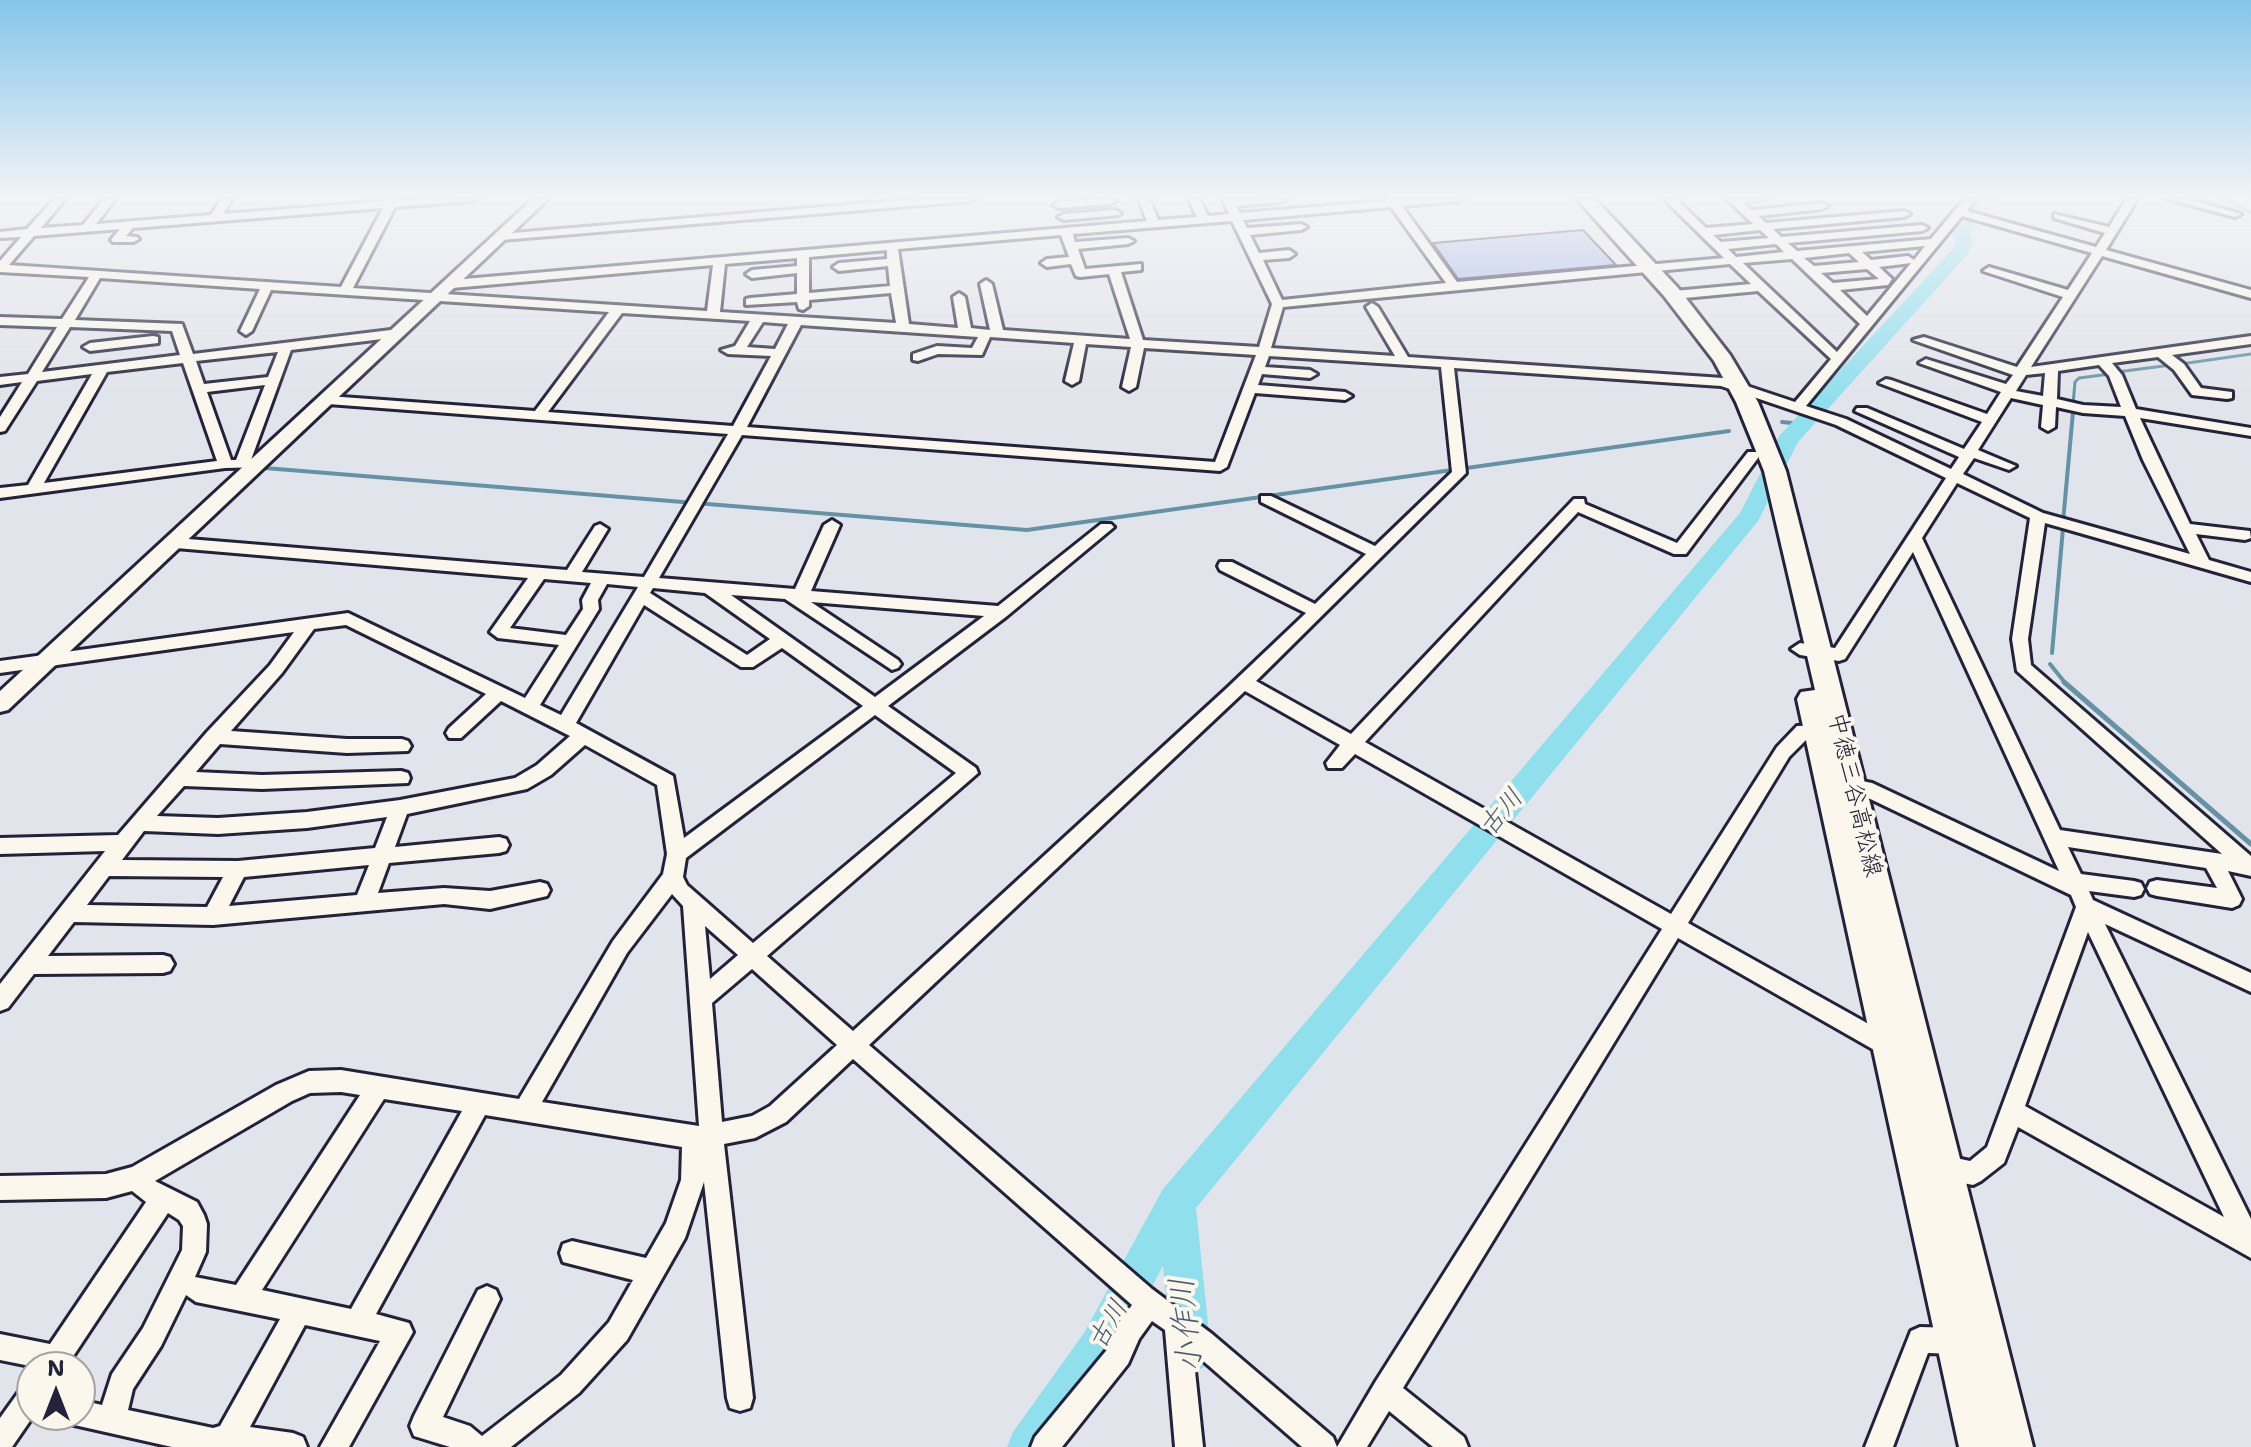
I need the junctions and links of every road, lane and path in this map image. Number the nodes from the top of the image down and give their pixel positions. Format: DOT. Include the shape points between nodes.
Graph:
graph roads {
  1 [pos="359,266"];
  2 [pos="471,266"];
  3 [pos="676,266"];
  4 [pos="718,266"];
  5 [pos="803,266"];
  6 [pos="855,266"];
  7 [pos="894,266"];
  8 [pos="1078,266"];
  9 [pos="1260,266"];
  10 [pos="1439,266"];
  11 [pos="1639,266"];
  12 [pos="1639,266"];
  13 [pos="1682,266"];
  14 [pos="1739,266"];
  15 [pos="1806,266"];
  16 [pos="1854,266"];
  17 [pos="1871,266"];
  18 [pos="1916,266"];
  19 [pos="2090,266"];
  20 [pos="2150,266"];
  21 [pos="839,267"];
  22 [pos="1137,267"];
  23 [pos="0,268"];
  24 [pos="803,269"];
  25 [pos="1114,269"];
  26 [pos="1642,269"];
  27 [pos="1811,270"];
  28 [pos="1989,271"];
  29 [pos="97,274"];
  30 [pos="752,274"];
  31 [pos="986,284"];
  32 [pos="267,286"];
  33 [pos="1454,286"];
  34 [pos="1761,287"];
  35 [pos="1830,287"];
  36 [pos="896,289"];
  37 [pos="346,290"];
  38 [pos="445,290"];
  39 [pos="2251,294"];
  40 [pos="1674,295"];
  41 [pos="2071,295"];
  42 [pos="803,297"];
  43 [pos="959,297"];
  44 [pos="750,302"];
  45 [pos="1278,304"];
  46 [pos="1372,307"];
  47 [pos="619,308"];
  48 [pos="713,315"];
  49 [pos="759,318"];
  50 [pos="800,320"];
  51 [pos="0,321"];
  52 [pos="67,323"];
  53 [pos="1867,323"];
  54 [pos="903,327"];
  55 [pos="246,331"];
  56 [pos="965,331"];
  57 [pos="399,333"];
  58 [pos="992,333"];
  59 [pos="1081,339"];
  60 [pos="153,340"];
  61 [pos="1919,340"];
  62 [pos="2251,340"];
  63 [pos="121,343"];
  64 [pos="1138,343"];
  65 [pos="90,347"];
  66 [pos="286,347"];
  67 [pos="1264,351"];
  68 [pos="779,353"];
  69 [pos="2161,353"];
  70 [pos="1310,354"];
  71 [pos="1832,355"];
  72 [pos="918,357"];
  73 [pos="187,359"];
  74 [pos="1404,361"];
  75 [pos="2103,361"];
  76 [pos="1926,363"];
  77 [pos="1447,364"];
  78 [pos="2052,367"];
  79 [pos="104,369"];
  80 [pos="1257,370"];
  81 [pos="2021,372"];
  82 [pos="1077,374"];
  83 [pos="1310,374"];
  84 [pos="32,378"];
  85 [pos="274,380"];
  86 [pos="0,381"];
  87 [pos="1886,383"];
  88 [pos="1730,384"];
  89 [pos="1129,387"];
  90 [pos="206,388"];
  91 [pos="1250,389"];
  92 [pos="2009,392"];
  93 [pos="1310,394"];
  94 [pos="2227,395"];
  95 [pos="1345,396"];
  96 [pos="328,400"];
  97 [pos="2049,402"];
  98 [pos="1801,408"];
  99 [pos="1862,411"];
  100 [pos="2130,412"];
  101 [pos="539,415"];
  102 [pos="1991,420"];
  103 [pos="2048,427"];
  104 [pos="0,428"];
  105 [pos="738,430"];
  106 [pos="2251,432"];
  107 [pos="1758,453"];
  108 [pos="1969,454"];
  109 [pos="225,464"];
  110 [pos="251,464"];
  111 [pos="2009,467"];
  112 [pos="1955,475"];
  113 [pos="33,489"];
  114 [pos="0,493"];
  115 [pos="1266,499"];
  116 [pos="2038,516"];
  117 [pos="832,525"];
  118 [pos="1106,527"];
  119 [pos="2185,528"];
  120 [pos="600,529"];
  121 [pos="2245,535"];
  122 [pos="1915,539"];
  123 [pos="176,543"];
  124 [pos="1377,553"];
  125 [pos="2203,564"];
  126 [pos="1226,566"];
  127 [pos="541,572"];
  128 [pos="572,575"];
  129 [pos="2251,577"];
  130 [pos="602,578"];
  131 [pos="710,588"];
  132 [pos="644,589"];
  133 [pos="795,595"];
  134 [pos="1316,611"];
  135 [pos="1001,612"];
  136 [pos="301,627"];
  137 [pos="783,639"];
  138 [pos="571,641"];
  139 [pos="1810,650"];
  140 [pos="48,660"];
  141 [pos="892,664"];
  142 [pos="0,667"];
  143 [pos="1238,687"];
  144 [pos="499,693"];
  145 [pos="0,704"];
  146 [pos="875,704"];
  147 [pos="529,707"];
  148 [pos="565,725"];
  149 [pos="1828,730"];
  150 [pos="455,733"];
  151 [pos="584,735"];
  152 [pos="213,737"];
  153 [pos="1352,745"];
  154 [pos="347,746"];
  155 [pos="402,746"];
  156 [pos="1335,763"];
  157 [pos="177,778"];
  158 [pos="401,778"];
  159 [pos="330,779"];
  160 [pos="1851,786"];
  161 [pos="400,808"];
  162 [pos="139,823"];
  163 [pos="2054,837"];
  164 [pos="124,843"];
  165 [pos="499,845"];
  166 [pos="0,846"];
  167 [pos="382,854"];
  168 [pos="677,854"];
  169 [pos="2213,861"];
  170 [pos="2250,867"];
  171 [pos="106,868"];
  172 [pos="238,869"];
  173 [pos="673,877"];
  174 [pos="2157,888"];
  175 [pos="2134,889"];
  176 [pos="540,890"];
  177 [pos="2080,892"];
  178 [pos="2241,900"];
  179 [pos="365,901"];
  180 [pos="693,904"];
  181 [pos="70,913"];
  182 [pos="213,916"];
  183 [pos="1675,925"];
  184 [pos="753,957"];
  185 [pos="163,964"];
  186 [pos="29,965"];
  187 [pos="2251,983"];
  188 [pos="701,999"];
  189 [pos="0,1001"];
  190 [pos="853,1045"];
  191 [pos="1889,1047"];
  192 [pos="1918,1064"];
  193 [pos="378,1087"];
  194 [pos="479,1104"];
  195 [pos="524,1111"];
  196 [pos="2012,1111"];
  197 [pos="703,1137"];
  198 [pos="1930,1165"];
  199 [pos="136,1178"];
  200 [pos="0,1188"];
  201 [pos="163,1199"];
  202 [pos="572,1253"];
  203 [pos="653,1272"];
  204 [pos="196,1289"];
  205 [pos="242,1299"];
  206 [pos="487,1299"];
  207 [pos="1147,1301"];
  208 [pos="298,1312"];
  209 [pos="357,1323"];
  210 [pos="1187,1331"];
  211 [pos="1972,1344"];
  212 [pos="61,1351"];
  213 [pos="1385,1390"];
  214 [pos="740,1398"];
  215 [pos="96,1417"];
  216 [pos="16,1420"];
  217 [pos="112,1420"];
  218 [pos="229,1437"];
  219 [pos="0,1441"];
  220 [pos="187,1442"];
  221 [pos="293,1447"];
  222 [pos="334,1447"];
  223 [pos="474,1447"];
  224 [pos="489,1447"];
  225 [pos="1045,1447"];
  226 [pos="1189,1447"];
  227 [pos="1323,1447"];
  228 [pos="1351,1447"];
  229 [pos="1454,1447"];
  230 [pos="1879,1447"];
  231 [pos="1980,1447"];
  232 [pos="2012,1447"];
  1 -- 37 [label="street"];
  2 -- 38 [label="street"];
  3 -- 38 [label="street"];
  4 -- 48 [label="street"];
  5 -- 24 [label="street"];
  6 -- 21 [label="street"];
  7 -- 36 [label="street"];
  8 -- 25 [label="street" via="1080,273"];
  9 -- 45 [label="street"];
  10 -- 33 [label="street"];
  11 -- 26 [label="main road, 中徳三谷高松線"];
  12 -- 26 [label="main road, 中徳三谷高松線"];
  13 -- 26 [label="street"];
  14 -- 34 [label="street"];
  15 -- 27 [label="street"];
  16 -- 27 [label="street"];
  17 -- 35 [label="street" via="1884,282"];
  18 -- 53 [label="street"];
  19 -- 41 [label="street"];
  20 -- 39 [label="street"];
  22 -- 25 [label="street"];
  23 -- 29 [label="street"];
  24 -- 30 [label="street"];
  24 -- 42 [label="street"];
  25 -- 64 [label="street"];
  26 -- 33 [label="street"];
  26 -- 40 [label="main road, 中徳三谷高松線"];
  26 -- 88 [label="main road, 中徳三谷高松線"];
  27 -- 35 [label="street"];
  28 -- 41 [label="street"];
  29 -- 32 [label="street"];
  29 -- 52 [label="street"];
  31 -- 58 [label="street"];
  32 -- 37 [label="street"];
  32 -- 55 [label="street"];
  33 -- 45 [label="street"];
  34 -- 40 [label="street"];
  34 -- 71 [label="street"];
  35 -- 53 [label="street"];
  36 -- 42 [label="street"];
  36 -- 54 [label="street"];
  37 -- 38 [label="street"];
  38 -- 47 [label="street"];
  38 -- 57 [label="street"];
  40 -- 88 [label="main road, 中徳三谷高松線" via="1708,339"];
  41 -- 81 [label="street"];
  42 -- 44 [label="street"];
  42 -- 50 [label="street"];
  43 -- 56 [label="street"];
  45 -- 67 [label="street"];
  46 -- 74 [label="street"];
  47 -- 48 [label="street"];
  47 -- 101 [label="street"];
  48 -- 49 [label="street"];
  49 -- 50 [label="street"];
  49 -- 68 [label="street" via="734,350"];
  50 -- 54 [label="street"];
  50 -- 68 [label="street"];
  51 -- 52 [label="street"];
  52 -- 73 [label="street" via="177,327"];
  52 -- 84 [label="street"];
  53 -- 98 [label="street"];
  54 -- 56 [label="street"];
  56 -- 58 [label="street"];
  57 -- 66 [label="street"];
  57 -- 96 [label="street"];
  58 -- 59 [label="street"];
  58 -- 72 [label="street" via="977,352 937,350"];
  59 -- 64 [label="street"];
  59 -- 82 [label="street"];
  60 -- 63 [label="street"];
  61 -- 81 [label="street"];
  62 -- 69 [label="street"];
  63 -- 65 [label="street"];
  63 -- 79 [label="street"];
  64 -- 67 [label="street"];
  64 -- 89 [label="street"];
  66 -- 73 [label="street"];
  66 -- 85 [label="street"];
  67 -- 70 [label="street"];
  67 -- 80 [label="street"];
  68 -- 105 [label="street"];
  69 -- 75 [label="street"];
  69 -- 94 [label="street" via="2197,392"];
  70 -- 74 [label="street"];
  70 -- 83 [label="street"];
  73 -- 79 [label="street"];
  73 -- 109 [label="street"];
  74 -- 77 [label="street"];
  75 -- 78 [label="street"];
  75 -- 100 [label="street" via="2115,375"];
  76 -- 92 [label="street"];
  77 -- 88 [label="street"];
  77 -- 124 [label="street" via="1459,473"];
  78 -- 81 [label="street"];
  78 -- 97 [label="street"];
  79 -- 84 [label="street"];
  79 -- 113 [label="street"];
  80 -- 83 [label="street"];
  80 -- 91 [label="street"];
  81 -- 92 [label="street"];
  83 -- 93 [label="street"];
  84 -- 86 [label="street"];
  84 -- 104 [label="street"];
  85 -- 90 [label="street"];
  85 -- 110 [label="street"];
  87 -- 102 [label="street"];
  88 -- 98 [label="street"];
  88 -- 107 [label="main road, 中徳三谷高松線"];
  91 -- 93 [label="street"];
  91 -- 105 [label="street" via="1220,467"];
  92 -- 97 [label="street"];
  92 -- 102 [label="street"];
  93 -- 95 [label="street"];
  96 -- 101 [label="street"];
  96 -- 110 [label="street"];
  97 -- 100 [label="street"];
  97 -- 103 [label="street"];
  98 -- 112 [label="street"];
  99 -- 108 [label="street"];
  100 -- 106 [label="street"];
  100 -- 119 [label="street"];
  101 -- 105 [label="street"];
  102 -- 108 [label="street"];
  105 -- 132 [label="street"];
  107 -- 139 [label="main road, 中徳三谷高松線" via="1776,504"];
  107 -- 153 [label="street" via="1680,550 1577,504"];
  108 -- 111 [label="street"];
  108 -- 112 [label="street"];
  109 -- 110 [label="street"];
  109 -- 113 [label="street"];
  110 -- 123 [label="street"];
  112 -- 116 [label="street"];
  112 -- 122 [label="street"];
  113 -- 114 [label="street"];
  115 -- 124 [label="street"];
  116 -- 125 [label="street"];
  116 -- 170 [label="street" via="2020,639 2023,667"];
  117 -- 133 [label="street"];
  118 -- 135 [label="street"];
  119 -- 121 [label="street"];
  119 -- 125 [label="street"];
  120 -- 128 [label="street"];
  122 -- 139 [label="street" via="1839,655"];
  122 -- 163 [label="street"];
  123 -- 127 [label="street"];
  123 -- 140 [label="street"];
  124 -- 134 [label="street"];
  125 -- 129 [label="street"];
  126 -- 134 [label="street"];
  127 -- 128 [label="street"];
  127 -- 138 [label="street" via="498,632"];
  128 -- 130 [label="street"];
  130 -- 132 [label="street"];
  130 -- 138 [label="street"];
  131 -- 132 [label="street"];
  131 -- 133 [label="street"];
  131 -- 137 [label="street"];
  132 -- 137 [label="street" via="747,663"];
  132 -- 148 [label="street"];
  133 -- 135 [label="street"];
  133 -- 141 [label="street"];
  134 -- 143 [label="street"];
  135 -- 146 [label="street"];
  136 -- 140 [label="street"];
  136 -- 144 [label="street" via="348,619"];
  136 -- 152 [label="street" via="276,669"];
  137 -- 146 [label="street"];
  138 -- 147 [label="street"];
  139 -- 149 [label="main road, 中徳三谷高松線"];
  140 -- 142 [label="street"];
  140 -- 145 [label="street"];
  143 -- 153 [label="street"];
  143 -- 190 [label="street"];
  144 -- 147 [label="street"];
  144 -- 150 [label="street"];
  146 -- 168 [label="street"];
  146 -- 184 [label="street" via="969,773"];
  147 -- 148 [label="street"];
  148 -- 151 [label="street"];
  149 -- 160 [label="main road, 中徳三谷高松線"];
  149 -- 183 [label="street" via="1803,731 1783,752"];
  149 -- 191 [label="main road, 中徳三谷高松線"];
  151 -- 161 [label="street" via="520,784"];
  151 -- 168 [label="street" via="666,781"];
  152 -- 154 [label="street"];
  152 -- 157 [label="street"];
  153 -- 156 [label="street"];
  153 -- 183 [label="street"];
  154 -- 155 [label="street"];
  154 -- 159 [label="street"];
  157 -- 159 [label="street"];
  157 -- 162 [label="street"];
  158 -- 159 [label="street"];
  160 -- 177 [label="street" via="1865,788"];
  160 -- 192 [label="main road, 中徳三谷高松線"];
  161 -- 162 [label="street" via="218,826"];
  161 -- 167 [label="street"];
  162 -- 164 [label="street"];
  163 -- 169 [label="street"];
  163 -- 177 [label="street"];
  164 -- 166 [label="street"];
  164 -- 171 [label="street"];
  165 -- 167 [label="street"];
  167 -- 172 [label="street"];
  167 -- 179 [label="street"];
  168 -- 173 [label="street"];
  169 -- 170 [label="street"];
  169 -- 178 [label="street"];
  171 -- 172 [label="street"];
  171 -- 181 [label="street"];
  172 -- 182 [label="street"];
  173 -- 180 [label="street"];
  173 -- 195 [label="street" via="620,947"];
  174 -- 178 [label="street"];
  175 -- 177 [label="street"];
  176 -- 179 [label="street" via="490,900 444,896"];
  177 -- 187 [label="street"];
  177 -- 196 [label="street"];
  177 -- 196 [label="street" via="2251,1246"];
  179 -- 182 [label="street"];
  180 -- 184 [label="street"];
  180 -- 188 [label="street"];
  181 -- 182 [label="street"];
  181 -- 186 [label="street"];
  183 -- 191 [label="street"];
  183 -- 213 [label="street"];
  184 -- 188 [label="street"];
  184 -- 190 [label="street"];
  185 -- 186 [label="street"];
  186 -- 189 [label="street"];
  188 -- 197 [label="street"];
  190 -- 197 [label="street" via="778,1114 755,1127"];
  190 -- 207 [label="street"];
  191 -- 192 [label="street"];
  191 -- 198 [label="main road, 中徳三谷高松線"];
  192 -- 198 [label="main road, 中徳三谷高松線"];
  193 -- 194 [label="street"];
  193 -- 199 [label="street" via="309,1082"];
  193 -- 205 [label="street"];
  194 -- 195 [label="street"];
  194 -- 209 [label="street"];
  195 -- 197 [label="street"];
  196 -- 198 [label="street" via="1996,1155 1973,1173"];
  197 -- 203 [label="street" via="676,1229"];
  197 -- 214 [label="street"];
  198 -- 211 [label="main road, 中徳三谷高松線"];
  199 -- 200 [label="street" via="106,1186"];
  199 -- 201 [label="street"];
  201 -- 212 [label="street"];
  201 -- 217 [label="street" via="188,1211 195,1224 194,1252 152,1337 121,1383"];
  202 -- 203 [label="street"];
  203 -- 224 [label="street" via="618,1331 570,1384"];
  204 -- 205 [label="street"];
  205 -- 208 [label="street"];
  206 -- 223 [label="street" via="424,1426 460,1436"];
  207 -- 210 [label="street"];
  207 -- 225 [label="street" via="1119,1355"];
  208 -- 209 [label="street"];
  208 -- 218 [label="street"];
  209 -- 222 [label="street" via="400,1332"];
  210 -- 226 [label="street"];
  210 -- 227 [label="street"];
  211 -- 230 [label="street" via="1920,1340"];
  211 -- 231 [label="main road, 中徳三谷高松線"];
  211 -- 232 [label="main road, 中徳三谷高松線"];
  213 -- 228 [label="street"];
  213 -- 229 [label="street"];
  215 -- 217 [label="street"];
  216 -- 219 [label="street"];
  217 -- 220 [label="street"];
  218 -- 220 [label="street"];
  218 -- 221 [label="street"];
}
